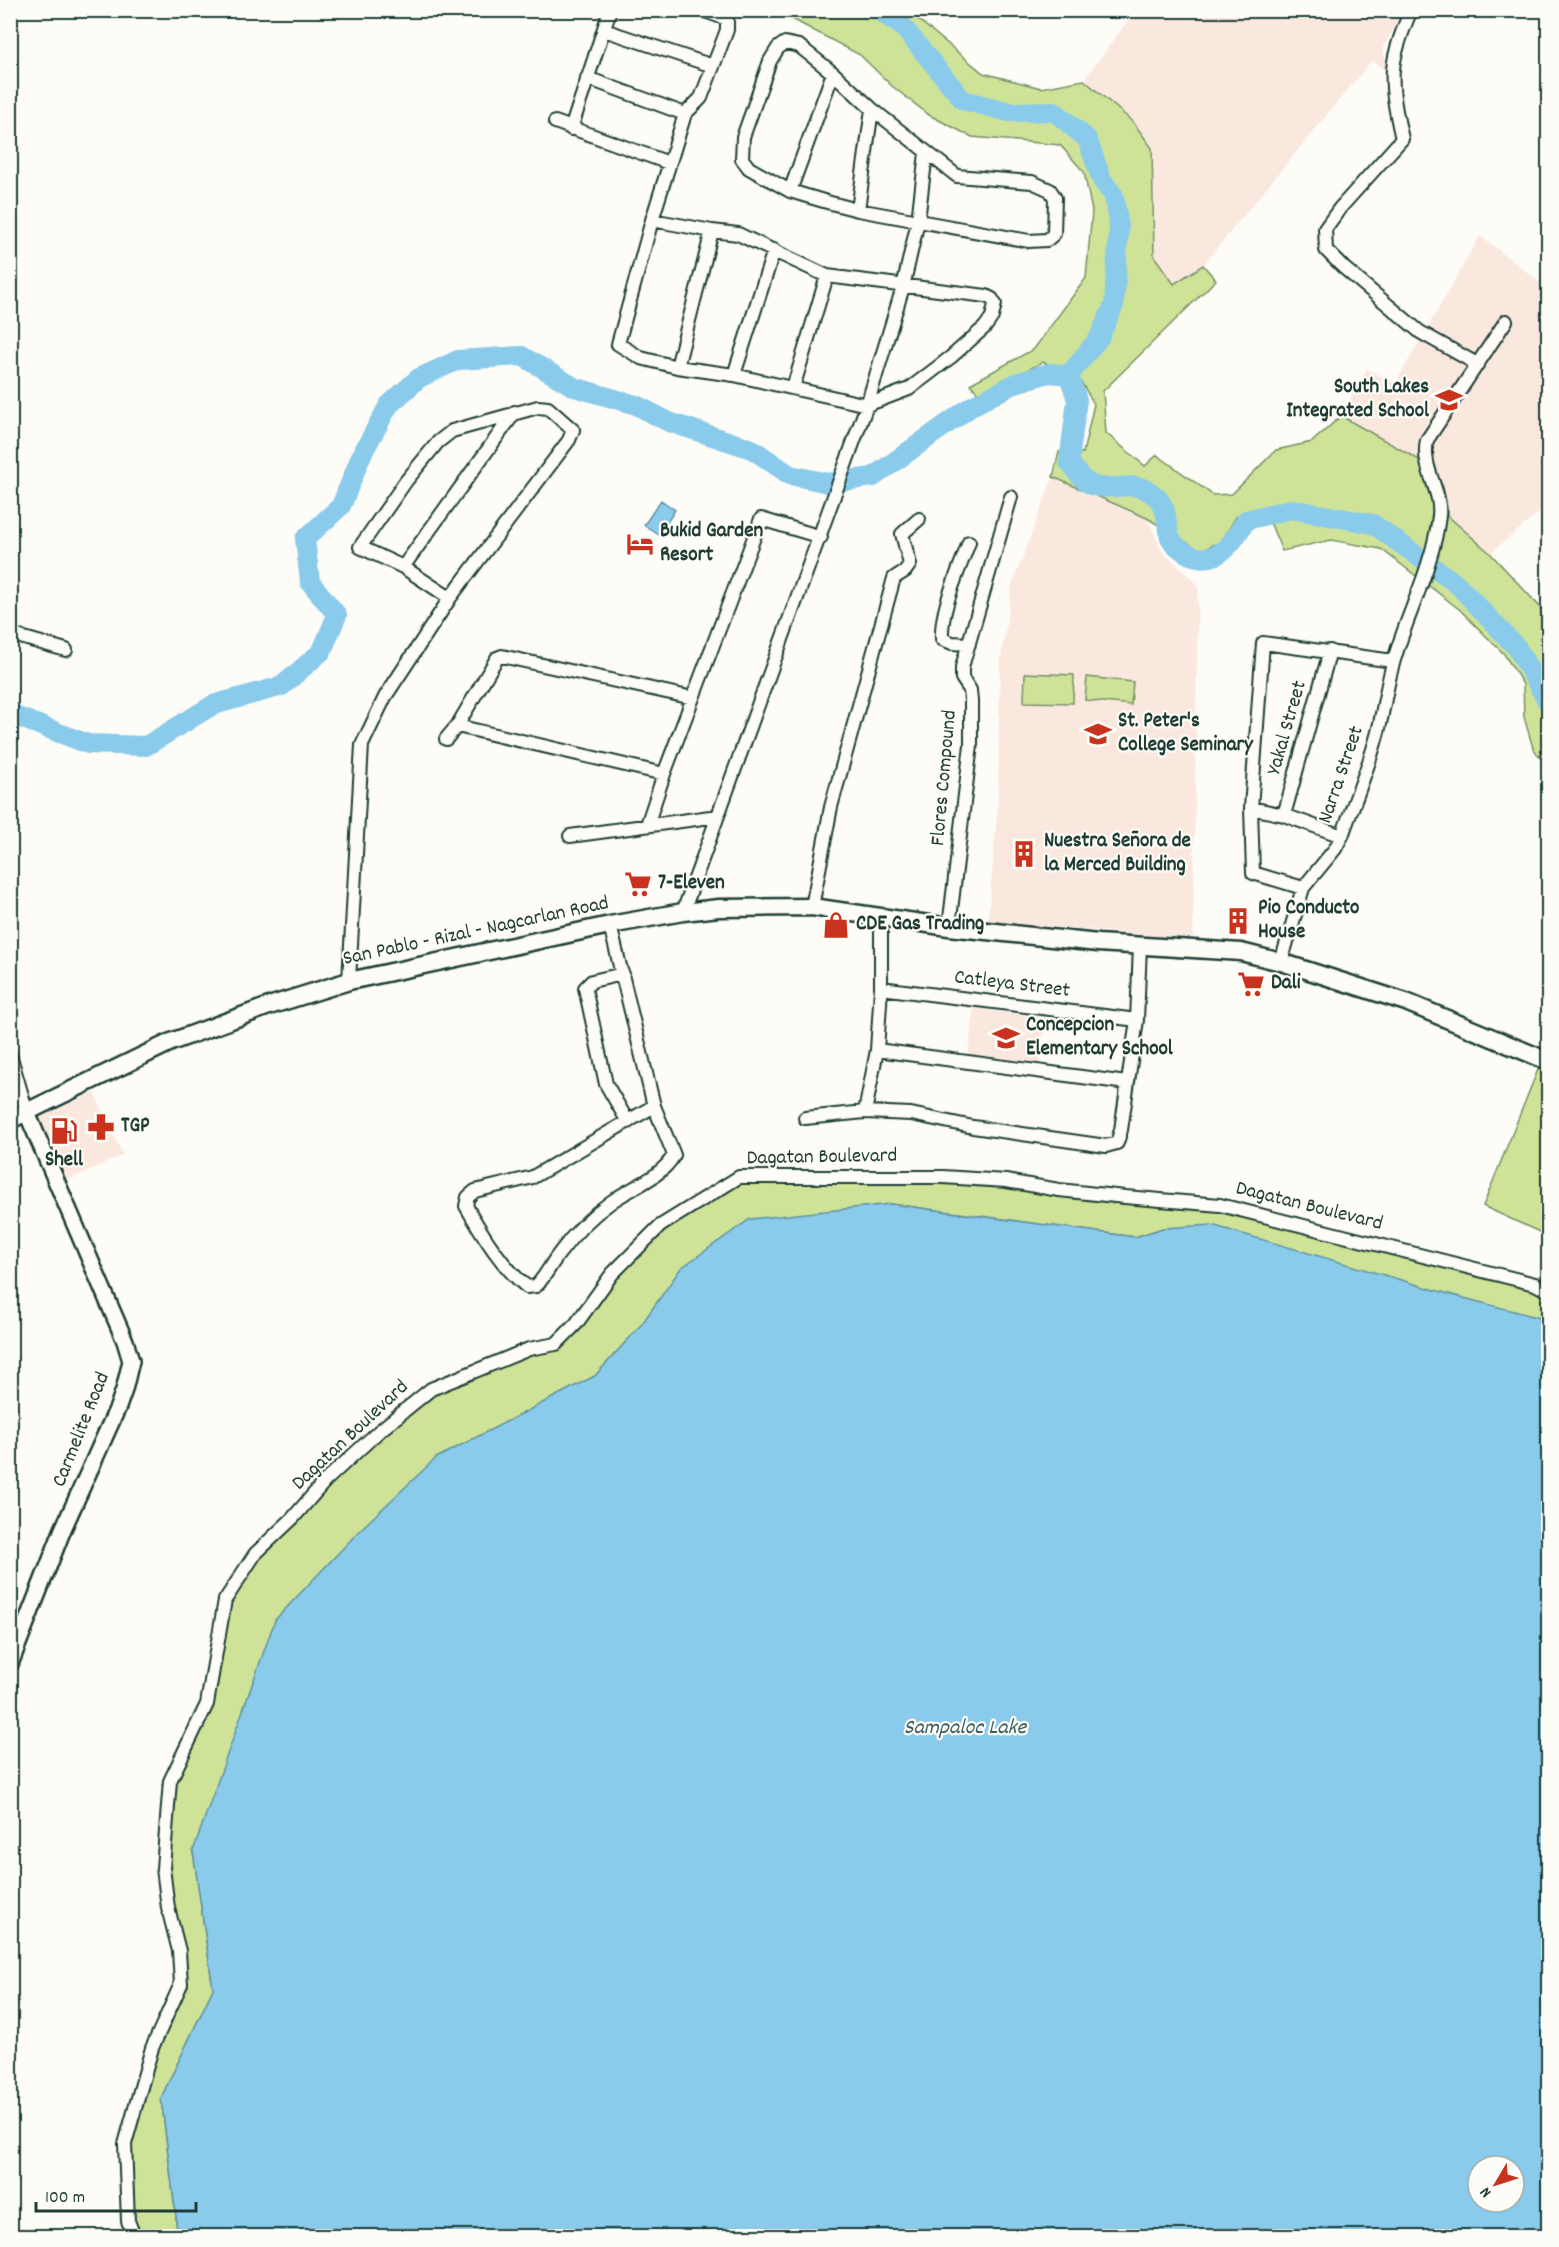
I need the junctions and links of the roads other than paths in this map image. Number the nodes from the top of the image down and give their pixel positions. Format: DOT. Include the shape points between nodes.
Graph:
graph roads {
  1 [pos="610,10"];
  2 [pos="702,10"];
  3 [pos="1411,10"];
  4 [pos="604,30"];
  5 [pos="713,66"];
  6 [pos="833,73"];
  7 [pos="587,78"];
  8 [pos="872,109"];
  9 [pos="685,114"];
  10 [pos="555,122"];
  11 [pos="571,129"];
  12 [pos="926,153"];
  13 [pos="669,163"];
  14 [pos="790,191"];
  15 [pos="858,210"];
  16 [pos="652,220"];
  17 [pos="918,221"];
  18 [pos="712,231"];
  19 [pos="774,250"];
  20 [pos="827,276"];
  21 [pos="903,287"];
  22 [pos="1506,321"];
  23 [pos="1478,364"];
  24 [pos="677,367"];
  25 [pos="734,375"];
  26 [pos="793,388"];
  27 [pos="867,405"];
  28 [pos="515,412"];
  29 [pos="1011,497"];
  30 [pos="919,519"];
  31 [pos="820,537"];
  32 [pos="969,542"];
  33 [pos="403,567"];
  34 [pos="450,598"];
  35 [pos="10,634"];
  36 [pos="969,644"];
  37 [pos="66,650"];
  38 [pos="1330,651"];
  39 [pos="1393,661"];
  40 [pos="693,698"];
  41 [pos="457,726"];
  42 [pos="446,739"];
  43 [pos="664,774"];
  44 [pos="1251,808"];
  45 [pos="1284,815"];
  46 [pos="718,816"];
  47 [pos="647,825"];
  48 [pos="1342,836"];
  49 [pos="570,837"];
  50 [pos="1303,888"];
  51 [pos="812,907"];
  52 [pos="683,912"];
  53 [pos="881,917"];
  54 [pos="610,925"];
  55 [pos="949,927"];
  56 [pos="1140,946"];
  57 [pos="1281,962"];
  58 [pos="623,974"];
  59 [pos="349,981"];
  60 [pos="881,987"];
  61 [pos="1137,1020"];
  62 [pos="877,1050"];
  63 [pos="10,1054"];
  64 [pos="1548,1061"];
  65 [pos="1127,1083"];
  66 [pos="654,1106"];
  67 [pos="865,1112"];
  68 [pos="27,1113"];
  69 [pos="805,1118"];
  70 [pos="10,1120"];
  71 [pos="628,1122"];
  72 [pos="1548,1291"];
  73 [pos="10,1664"];
  74 [pos="134,2236"];
  1 -- 4 [label="street"];
  2 -- 5 [label="street" via="727,19 727,30"];
  3 -- 23 [label="street" via="1393,70 1402,139 1325,229 1326,249 1420,332"];
  4 -- 5 [label="street"];
  4 -- 7 [label="street"];
  5 -- 9 [label="street" via="701,98"];
  6 -- 8 [label="street"];
  6 -- 14 [label="street"];
  6 -- 14 [label="street" via="799,46 785,43 770,61 742,137 742,159 749,168"];
  7 -- 9 [label="street"];
  7 -- 11 [label="street"];
  8 -- 12 [label="street"];
  8 -- 15 [label="street"];
  9 -- 13 [label="street"];
  10 -- 11 [label="street"];
  11 -- 13 [label="street"];
  12 -- 17 [label="street"];
  12 -- 17 [label="street" via="957,176 1032,182 1050,190 1055,198 1054,234 1047,240 1029,241"];
  13 -- 16 [label="street"];
  14 -- 15 [label="street"];
  15 -- 17 [label="street"];
  16 -- 18 [label="street"];
  16 -- 24 [label="street" via="618,344 641,358"];
  17 -- 21 [label="street"];
  18 -- 19 [label="street" via="738,234"];
  18 -- 24 [label="street"];
  19 -- 20 [label="street"];
  19 -- 25 [label="street"];
  20 -- 21 [label="street"];
  20 -- 26 [label="street"];
  21 -- 27 [label="street"];
  21 -- 27 [label="street" via="986,296 995,304 992,317 909,389"];
  22 -- 23 [label="street, Narra Street"];
  23 -- 39 [label="street, Narra Street" via="1427,440 1427,470 1437,495 1439,514 1430,558"];
  24 -- 25 [label="street"];
  25 -- 26 [label="street"];
  26 -- 27 [label="street"];
  27 -- 31 [label="street"];
  28 -- 33 [label="street"];
  28 -- 33 [label="street" via="452,431 438,442 360,547"];
  28 -- 34 [label="street" via="548,408 573,430"];
  29 -- 36 [label="street, Flores Compound"];
  30 -- 51 [label="street" via="902,534 910,564 894,578 831,807"];
  31 -- 40 [label="street" via="761,519"];
  31 -- 46 [label="street"];
  32 -- 36 [label="street" via="941,630 942,639"];
  33 -- 34 [label="street"];
  34 -- 59 [label="street" via="385,697 362,745"];
  35 -- 37 [label="street"];
  36 -- 55 [label="street, Flores Compound" via="962,678 970,690 971,745"];
  38 -- 39 [label="street"];
  38 -- 44 [label="street" via="1263,643"];
  38 -- 45 [label="street, Yakal Street"];
  39 -- 48 [label="street, Narra Street" via="1378,733"];
  40 -- 41 [label="street" via="502,656 497,658"];
  40 -- 43 [label="street"];
  41 -- 42 [label="street"];
  41 -- 43 [label="street"];
  43 -- 47 [label="street"];
  44 -- 45 [label="street"];
  44 -- 50 [label="street" via="1253,873"];
  45 -- 48 [label="street"];
  46 -- 47 [label="street"];
  46 -- 52 [label="street"];
  47 -- 49 [label="street"];
  48 -- 50 [label="street, Narra Street"];
  50 -- 57 [label="street, Narra Street"];
  51 -- 52 [label="main road, San Pablo - Rizal - Nagcarlan Road"];
  51 -- 53 [label="main road, San Pablo - Rizal - Nagcarlan Road"];
  52 -- 54 [label="main road, San Pablo - Rizal - Nagcarlan Road"];
  53 -- 55 [label="main road, San Pablo - Rizal - Nagcarlan Road"];
  53 -- 60 [label="street"];
  54 -- 58 [label="street"];
  54 -- 59 [label="main road, San Pablo - Rizal - Nagcarlan Road"];
  55 -- 56 [label="main road, San Pablo - Rizal - Nagcarlan Road"];
  56 -- 57 [label="main road, San Pablo - Rizal - Nagcarlan Road" via="1241,952"];
  56 -- 61 [label="street"];
  57 -- 64 [label="main road, San Pablo - Rizal - Nagcarlan Road" via="1406,1002"];
  58 -- 66 [label="street"];
  58 -- 71 [label="street" via="592,981 585,988 606,1084"];
  59 -- 68 [label="main road, San Pablo - Rizal - Nagcarlan Road" via="171,1042"];
  60 -- 61 [label="street, Catleya Street"];
  60 -- 62 [label="street"];
  61 -- 65 [label="street"];
  62 -- 65 [label="street"];
  62 -- 67 [label="street"];
  63 -- 68 [label="street"];
  65 -- 67 [label="street" via="1121,1131 1117,1143 1106,1146 911,1114"];
  66 -- 71 [label="street"];
  66 -- 71 [label="street" via="674,1155 668,1165 588,1221 543,1279 528,1287 518,1280 476,1223 466,1206 468,1197 475,1191 533,1177"];
  67 -- 69 [label="street"];
  68 -- 70 [label="main road, San Pablo - Rizal - Nagcarlan Road"];
  68 -- 73 [label="street, Carmelite Road" via="125,1341 130,1362 118,1407 63,1529"];
  72 -- 74 [label="street, Dagatan Boulevard" via="1535,1284 1220,1205 1059,1190 1006,1181 943,1177 739,1177 660,1226 612,1274 576,1324 556,1344 529,1349 431,1389 378,1432 255,1554 225,1600 207,1704 170,1781 163,1868 181,1984 152,2048 125,2144 128,2221"];
}
